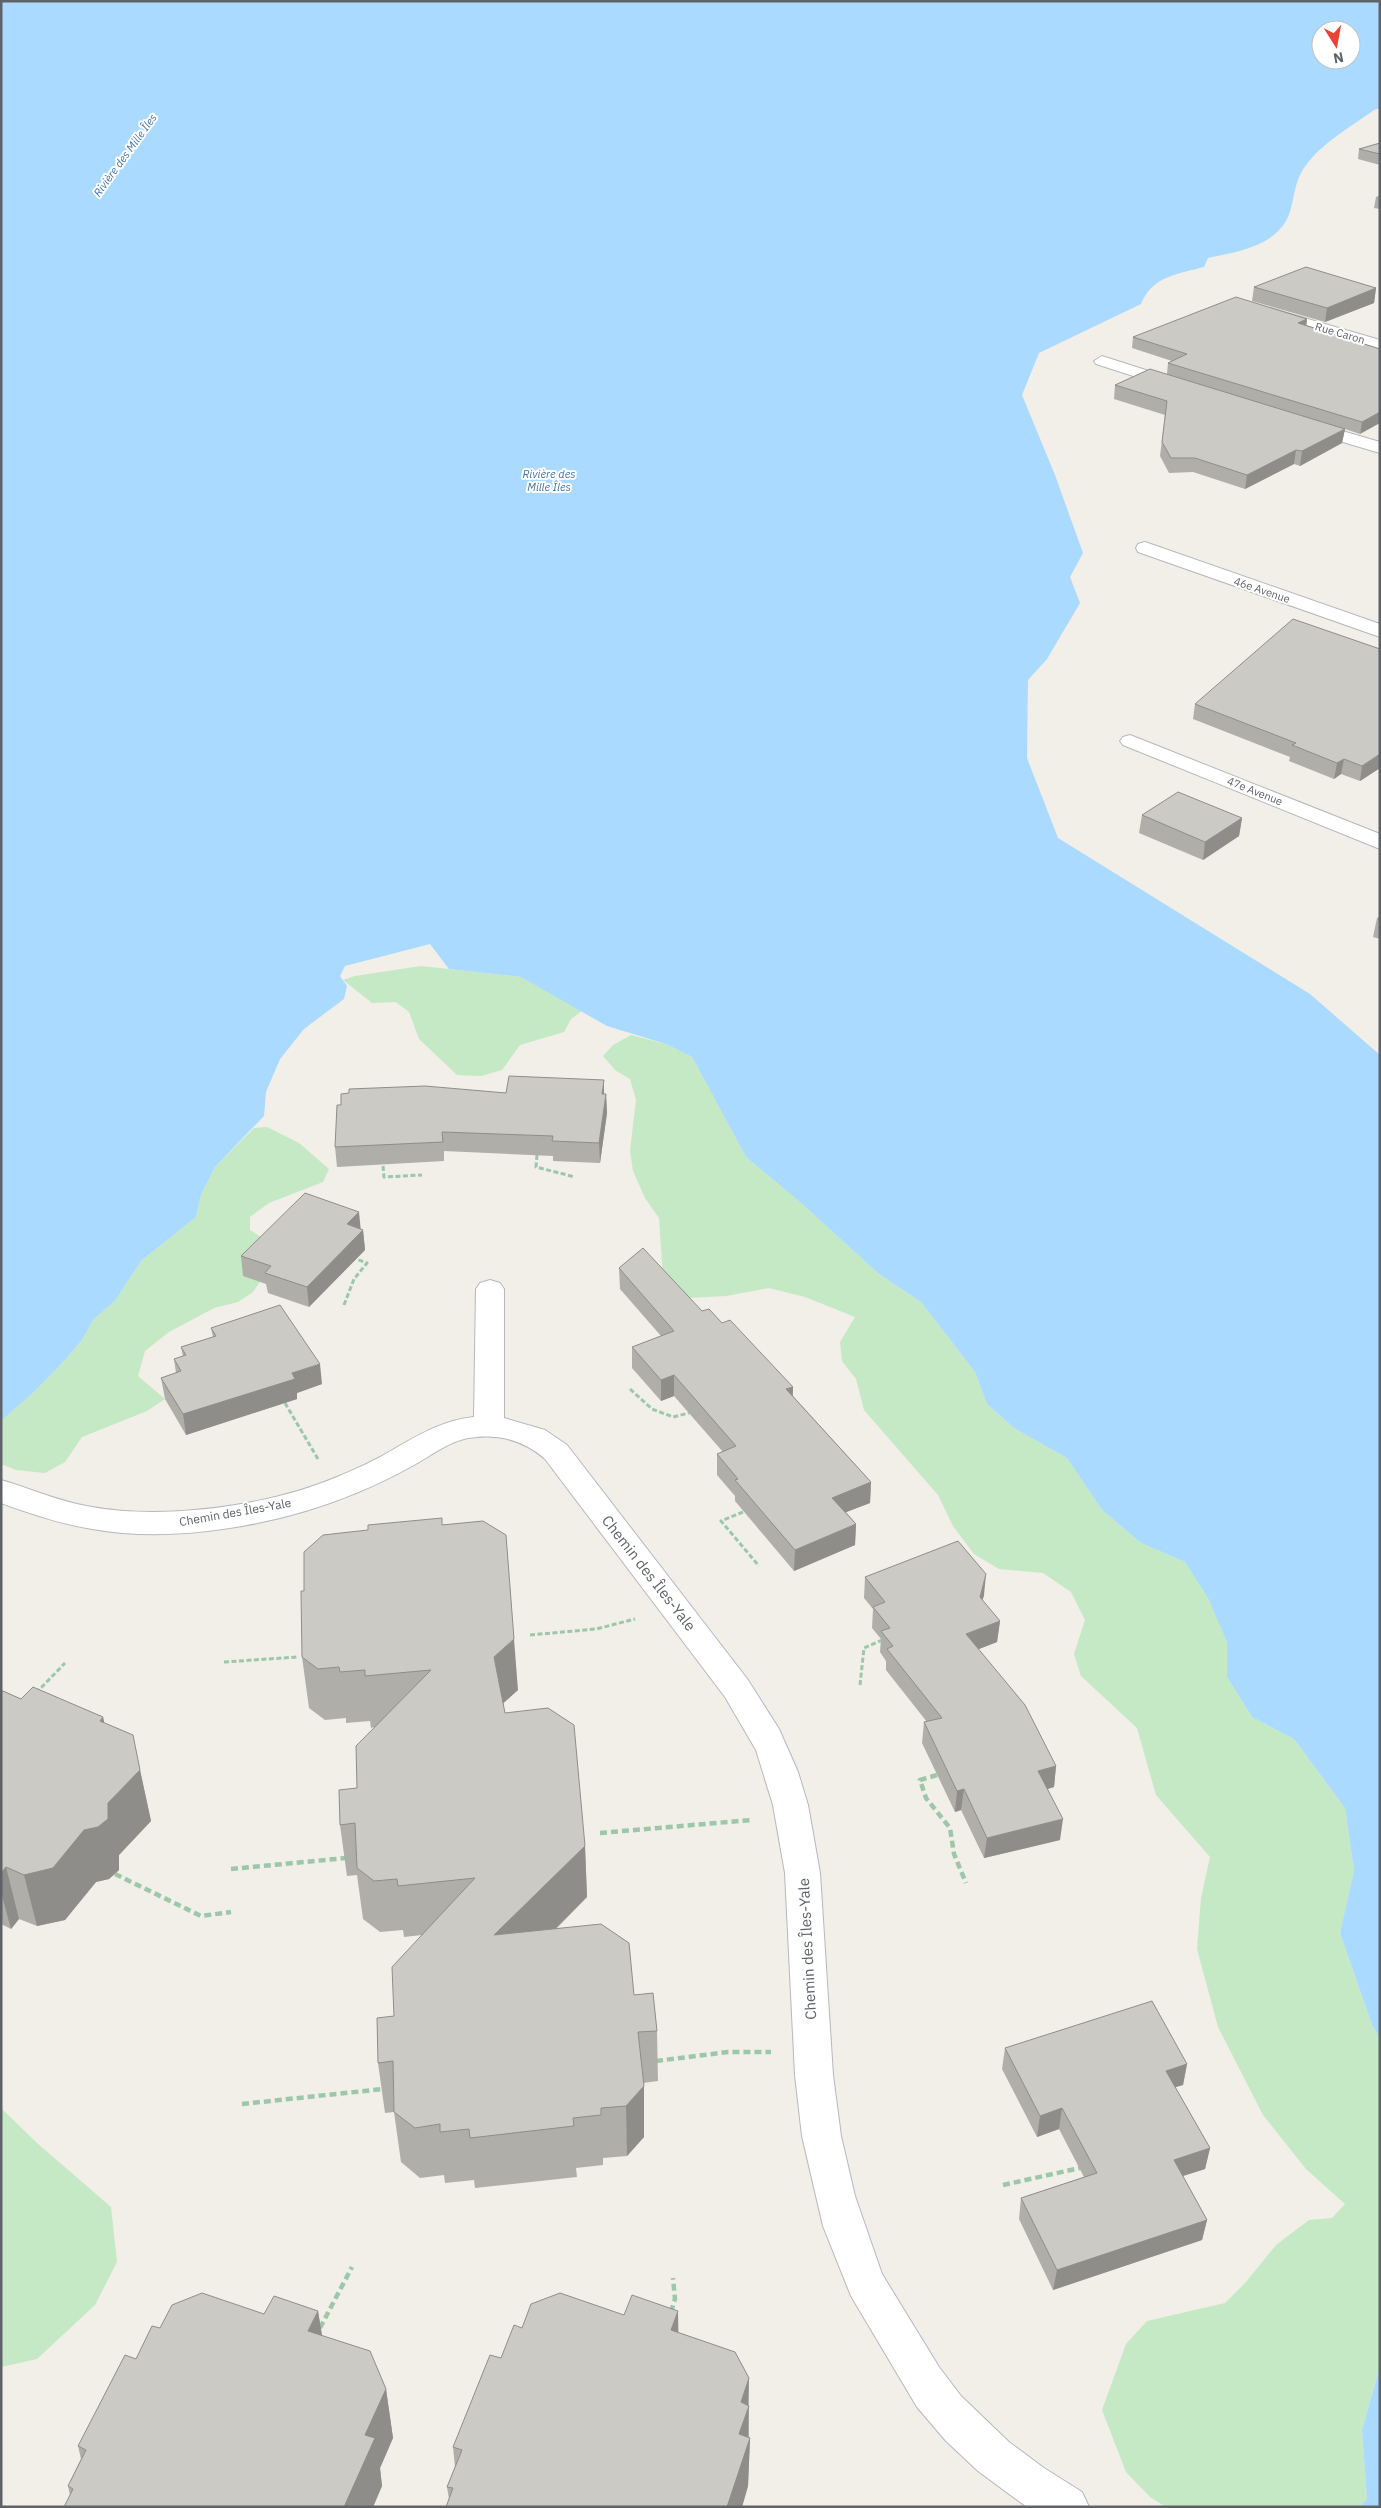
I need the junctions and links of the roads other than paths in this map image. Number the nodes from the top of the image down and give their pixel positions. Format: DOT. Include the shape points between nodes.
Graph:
graph roads {
  1 [pos="1251,307"];
  2 [pos="1380,345"];
  3 [pos="1102,361"];
  4 [pos="1197,391"];
  5 [pos="1292,421"];
  6 [pos="1376,444"];
  7 [pos="1145,548"];
  8 [pos="1380,631"];
  9 [pos="1130,741"];
  10 [pos="1380,842"];
  11 [pos="490,1289"];
  12 [pos="489,1427"];
  13 [pos="1,1491"];
  14 [pos="1067,2507"];
  1 -- 2 [label="street, Rue Caron"];
  3 -- 4 [label="street"];
  5 -- 6 [label="street"];
  7 -- 8 [label="street, 46e Avenue"];
  9 -- 10 [label="street, 47e Avenue"];
  11 -- 12 [label="street"];
  12 -- 13 [label="street, Chemin des Îles-Yale" via="456,1430 370,1474 306,1499 183,1523 90,1520 57,1512"];
  12 -- 14 [label="street, Chemin des Îles-Yale" via="530,1434 544,1440 556,1452 727,1675 770,1744 790,1800 803,1869 818,2114 830,2176 865,2284 931,2391 961,2426 1015,2475"];
}
